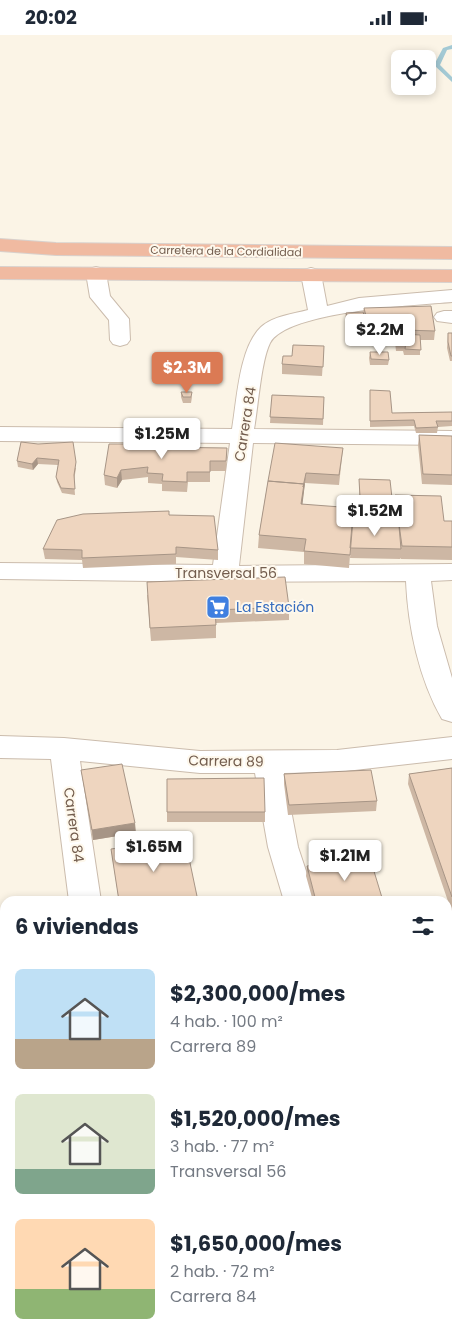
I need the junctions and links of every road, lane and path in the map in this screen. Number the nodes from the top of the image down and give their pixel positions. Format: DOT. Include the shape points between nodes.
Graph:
graph roads {
  1 [pos="0,245"];
  2 [pos="452,253"];
  3 [pos="0,273"];
  4 [pos="96,273"];
  5 [pos="312,274"];
  6 [pos="452,276"];
  7 [pos="452,296"];
  8 [pos="318,312"];
  9 [pos="120,340"];
  10 [pos="0,435"];
  11 [pos="242,436"];
  12 [pos="452,438"];
  13 [pos="0,571"];
  14 [pos="418,572"];
  15 [pos="452,572"];
  16 [pos="225,573"];
  17 [pos="452,712"];
  18 [pos="0,747"];
  19 [pos="64,749"];
  20 [pos="452,749"];
  21 [pos="268,762"];
  22 [pos="84,896"];
  23 [pos="298,896"];
  1 -- 2 [label="highway, Carretera de la Cordialidad" via="56,249"];
  3 -- 4 [label="highway, Carretera de la Cordialidad"];
  4 -- 5 [label="highway, Carretera de la Cordialidad"];
  4 -- 9 [label="street" via="100,297 119,319"];
  5 -- 6 [label="highway, Carretera de la Cordialidad"];
  5 -- 8 [label="street"];
  7 -- 8 [label="street, Carrera 84" via="359,304"];
  8 -- 11 [label="street, Carrera 84" via="269,331 260,343"];
  10 -- 11 [label="street"];
  11 -- 12 [label="street"];
  11 -- 16 [label="street, Carrera 84"];
  13 -- 16 [label="street, Transversal 56"];
  14 -- 15 [label="street, Transversal 56"];
  14 -- 16 [label="street, Transversal 56"];
  14 -- 17 [label="street" via="425,636"];
  18 -- 19 [label="street, Carrera 89"];
  19 -- 21 [label="street, Carrera 89" via="200,761"];
  19 -- 22 [label="street, Carrera 84"];
  20 -- 21 [label="street, Carrera 89" via="337,761"];
  21 -- 23 [label="street" via="283,847"];
}
